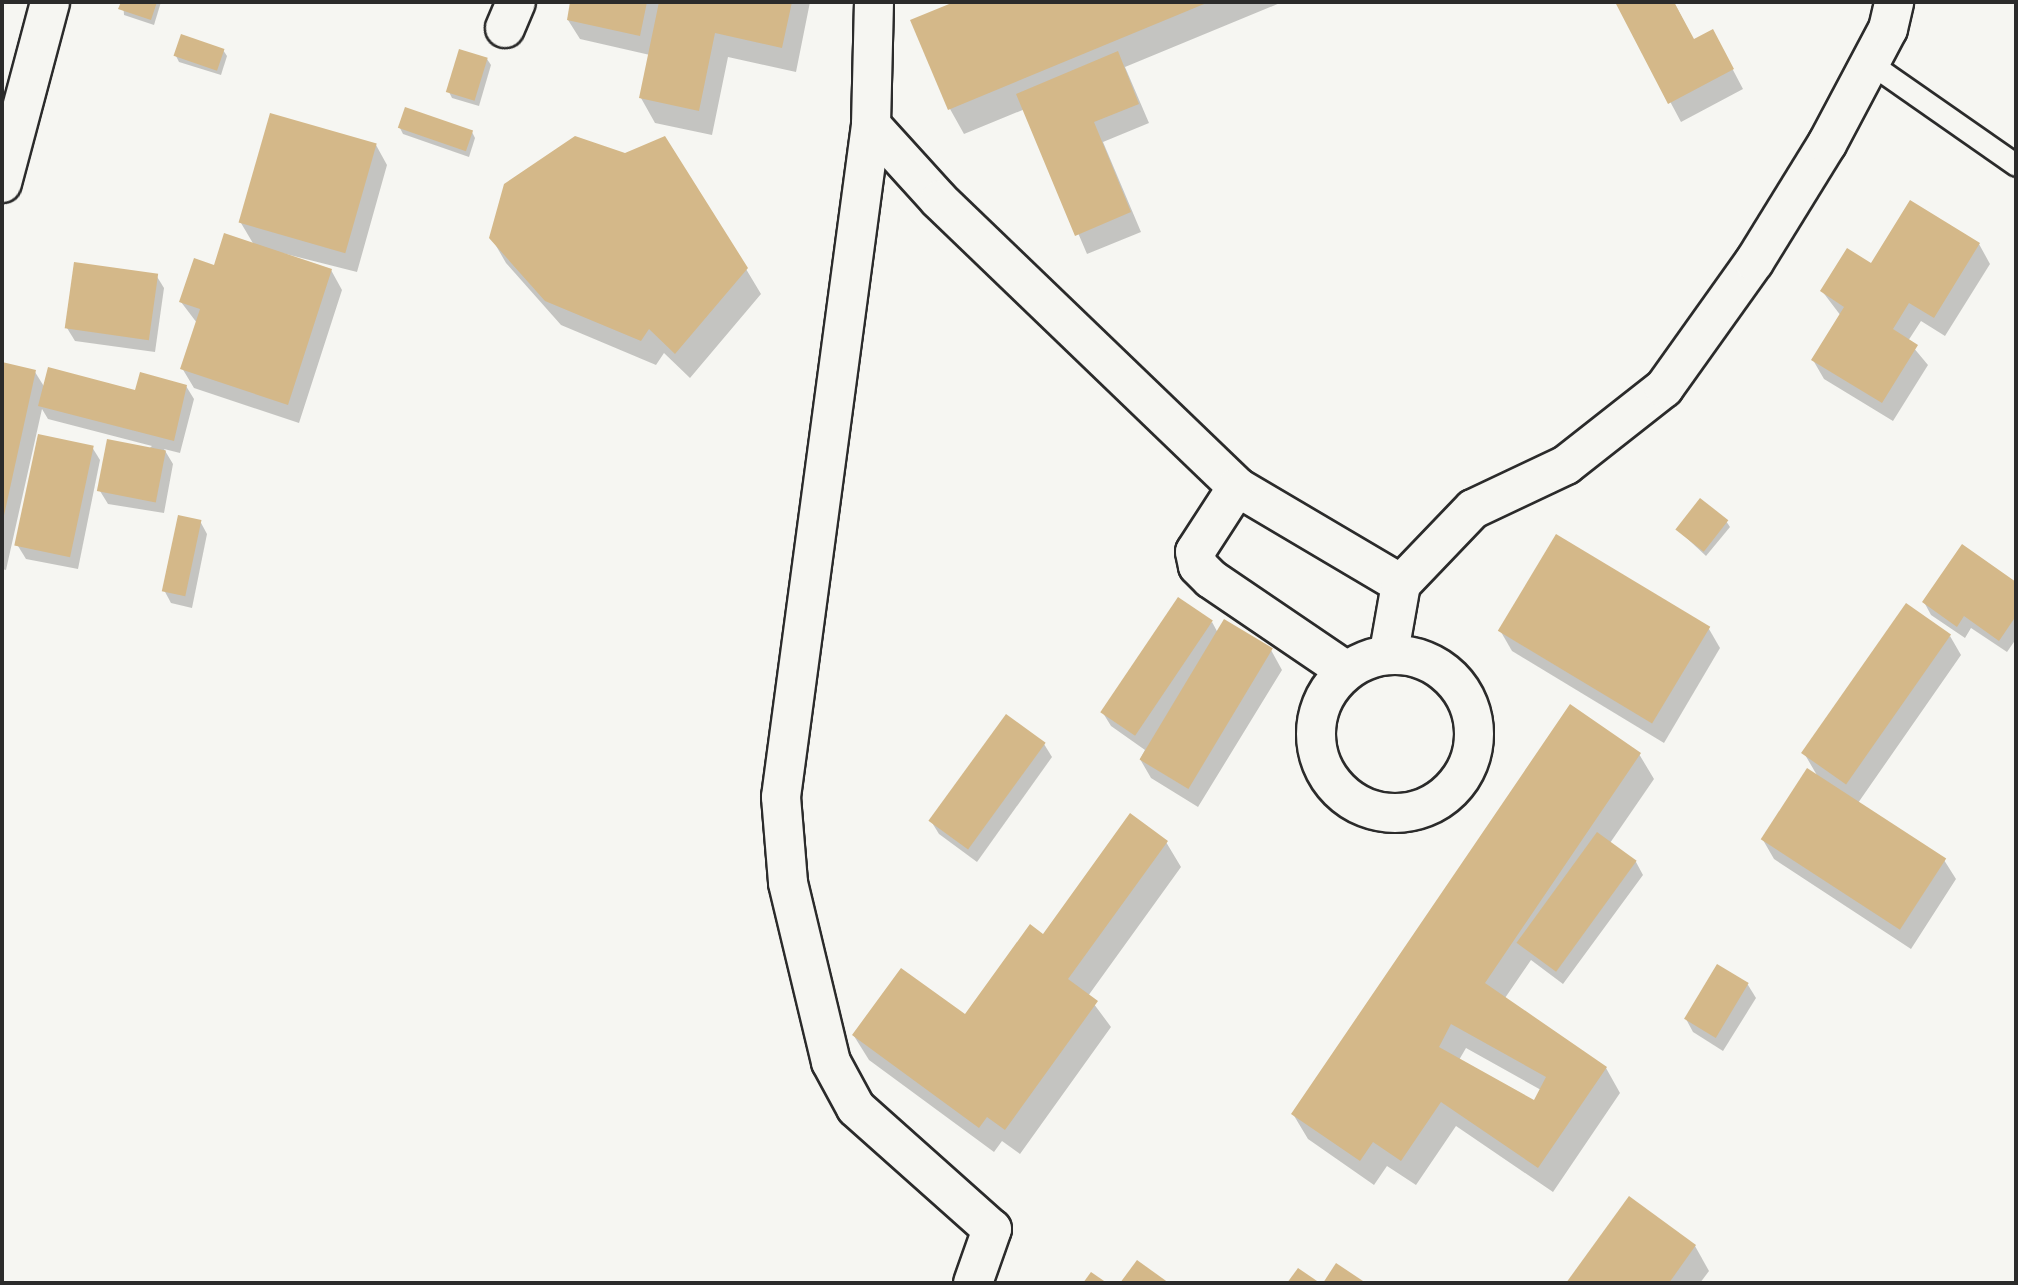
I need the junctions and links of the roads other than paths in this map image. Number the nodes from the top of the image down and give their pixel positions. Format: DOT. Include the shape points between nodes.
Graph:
graph roads {
  1 [pos="50,2"];
  2 [pos="874,2"];
  3 [pos="1888,11"];
  4 [pos="1870,62"];
  5 [pos="871,125"];
  6 [pos="2016,165"];
  7 [pos="2,183"];
  8 [pos="1237,487"];
  9 [pos="1401,584"];
  10 [pos="1389,652"];
  11 [pos="1345,670"];
  12 [pos="974,1283"];
  1 -- 7 [label="main road"];
  2 -- 5 [label="main road"];
  3 -- 4 [label="main road"];
  4 -- 6 [label="lane"];
  4 -- 9 [label="main road" via="1827,144 1754,262 1664,388 1566,465 1473,509"];
  5 -- 8 [label="main road" via="939,200"];
  5 -- 12 [label="main road" via="781,797 788,883 831,1062 856,1108 992,1229"];
  8 -- 9 [label="main road"];
  8 -- 11 [label="main road" via="1195,552 1198,566"];
  9 -- 10 [label="main road"];
  10 -- 11 [label="main road"];
  10 -- 11 [label="main road" via="1433,663 1454,679 1465,695 1475,740 1459,783 1423,810 1377,814 1338,792 1315,752 1318,707"];
}
